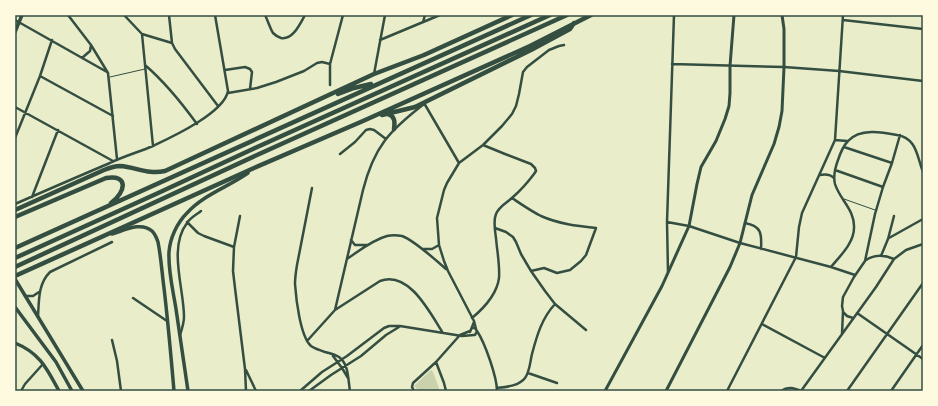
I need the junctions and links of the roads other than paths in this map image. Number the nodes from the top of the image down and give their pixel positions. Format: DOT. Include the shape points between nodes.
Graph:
graph roads {
  1 [pos="22,15"];
  2 [pos="68,15"];
  3 [pos="124,15"];
  4 [pos="169,15"];
  5 [pos="215,15"];
  6 [pos="265,15"];
  7 [pos="305,15"];
  8 [pos="343,15"];
  9 [pos="385,15"];
  10 [pos="425,15"];
  11 [pos="440,15"];
  12 [pos="512,15"];
  13 [pos="531,15"];
  14 [pos="550,15"];
  15 [pos="567,15"];
  16 [pos="591,15"];
  17 [pos="674,15"];
  18 [pos="734,15"];
  19 [pos="843,15"];
  20 [pos="783,17"];
  21 [pos="843,20"];
  22 [pos="17,21"];
  23 [pos="424,22"];
  24 [pos="575,22"];
  25 [pos="923,29"];
  26 [pos="15,32"];
  27 [pos="142,34"];
  28 [pos="52,40"];
  29 [pos="380,40"];
  30 [pos="172,43"];
  31 [pos="91,45"];
  32 [pos="564,45"];
  33 [pos="82,58"];
  34 [pos="330,64"];
  35 [pos="672,64"];
  36 [pos="145,65"];
  37 [pos="730,66"];
  38 [pos="784,67"];
  39 [pos="145,69"];
  40 [pos="224,70"];
  41 [pos="839,70"];
  42 [pos="107,72"];
  43 [pos="374,74"];
  44 [pos="40,76"];
  45 [pos="109,78"];
  46 [pos="923,80"];
  47 [pos="383,82"];
  48 [pos="330,85"];
  49 [pos="250,89"];
  50 [pos="228,93"];
  51 [pos="425,103"];
  52 [pos="218,106"];
  53 [pos="306,106"];
  54 [pos="15,107"];
  55 [pos="25,112"];
  56 [pos="388,114"];
  57 [pos="113,116"];
  58 [pos="363,121"];
  59 [pos="197,124"];
  60 [pos="394,129"];
  61 [pos="58,130"];
  62 [pos="900,135"];
  63 [pos="15,138"];
  64 [pos="386,138"];
  65 [pos="835,140"];
  66 [pos="847,142"];
  67 [pos="483,145"];
  68 [pos="153,146"];
  69 [pos="844,147"];
  70 [pos="340,154"];
  71 [pos="117,160"];
  72 [pos="113,161"];
  73 [pos="923,162"];
  74 [pos="459,163"];
  75 [pos="892,164"];
  76 [pos="920,166"];
  77 [pos="254,168"];
  78 [pos="835,170"];
  79 [pos="923,172"];
  80 [pos="819,175"];
  81 [pos="834,179"];
  82 [pos="883,187"];
  83 [pos="312,188"];
  84 [pos="32,197"];
  85 [pos="512,198"];
  86 [pos="842,198"];
  87 [pos="15,204"];
  88 [pos="103,209"];
  89 [pos="15,210"];
  90 [pos="876,210"];
  91 [pos="201,211"];
  92 [pos="240,216"];
  93 [pos="894,216"];
  94 [pos="15,217"];
  95 [pos="923,219"];
  96 [pos="187,222"];
  97 [pos="667,222"];
  98 [pos="744,223"];
  99 [pos="689,226"];
  100 [pos="495,228"];
  101 [pos="888,239"];
  102 [pos="94,240"];
  103 [pos="351,240"];
  104 [pos="112,242"];
  105 [pos="740,243"];
  106 [pos="923,244"];
  107 [pos="368,245"];
  108 [pos="439,245"];
  109 [pos="234,247"];
  110 [pos="15,248"];
  111 [pos="761,248"];
  112 [pos="422,249"];
  113 [pos="442,256"];
  114 [pos="881,256"];
  115 [pos="796,257"];
  116 [pos="15,258"];
  117 [pos="434,258"];
  118 [pos="894,259"];
  119 [pos="347,260"];
  120 [pos="865,260"];
  121 [pos="15,267"];
  122 [pos="831,267"];
  123 [pos="448,271"];
  124 [pos="531,271"];
  125 [pos="668,275"];
  126 [pos="855,276"];
  127 [pos="15,277"];
  128 [pos="923,283"];
  129 [pos="40,292"];
  130 [pos="25,296"];
  131 [pos="132,298"];
  132 [pos="555,304"];
  133 [pos="15,307"];
  134 [pos="335,310"];
  135 [pos="843,311"];
  136 [pos="857,313"];
  137 [pos="38,317"];
  138 [pos="853,318"];
  139 [pos="473,320"];
  140 [pos="168,322"];
  141 [pos="437,323"];
  142 [pos="762,324"];
  143 [pos="400,326"];
  144 [pos="471,330"];
  145 [pos="586,330"];
  146 [pos="434,331"];
  147 [pos="443,333"];
  148 [pos="476,333"];
  149 [pos="842,334"];
  150 [pos="887,334"];
  151 [pos="180,335"];
  152 [pos="460,335"];
  153 [pos="112,340"];
  154 [pos="307,341"];
  155 [pos="15,343"];
  156 [pos="923,345"];
  157 [pos="333,355"];
  158 [pos="916,355"];
  159 [pos="825,358"];
  160 [pos="342,359"];
  161 [pos="923,360"];
  162 [pos="337,362"];
  163 [pos="436,362"];
  164 [pos="43,364"];
  165 [pos="346,365"];
  166 [pos="342,368"];
  167 [pos="245,369"];
  168 [pos="528,373"];
  169 [pos="348,379"];
  170 [pos="557,383"];
  171 [pos="497,390"];
  172 [pos="21,391"];
  173 [pos="59,391"];
  174 [pos="72,391"];
  175 [pos="83,391"];
  176 [pos="121,391"];
  177 [pos="174,391"];
  178 [pos="188,391"];
  179 [pos="246,391"];
  180 [pos="256,391"];
  181 [pos="300,391"];
  182 [pos="309,391"];
  183 [pos="350,391"];
  184 [pos="414,391"];
  185 [pos="446,391"];
  186 [pos="605,391"];
  187 [pos="666,391"];
  188 [pos="727,391"];
  189 [pos="781,391"];
  190 [pos="801,391"];
  191 [pos="847,391"];
  192 [pos="891,391"];
  1 -- 22 [label="main road"];
  2 -- 31 [label="street"];
  3 -- 27 [label="street"];
  4 -- 30 [label="street"];
  5 -- 40 [label="street"];
  6 -- 7 [label="street" via="273,33 280,38 291,36"];
  8 -- 34 [label="street"];
  9 -- 29 [label="street"];
  10 -- 23 [label="street"];
  11 -- 23 [label="street"];
  12 -- 43 [label="highway" via="424,55"];
  13 -- 47 [label="highway"];
  14 -- 116 [label="highway"];
  15 -- 121 [label="highway"];
  16 -- 24 [label="highway"];
  17 -- 35 [label="street"];
  18 -- 37 [label="street"];
  19 -- 21 [label="street"];
  20 -- 38 [label="street"];
  21 -- 25 [label="street"];
  21 -- 41 [label="street"];
  22 -- 26 [label="main road"];
  22 -- 28 [label="street"];
  23 -- 29 [label="street"];
  24 -- 51 [label="highway" via="570,29"];
  24 -- 58 [label="highway" via="530,46"];
  27 -- 30 [label="street"];
  27 -- 36 [label="street"];
  28 -- 33 [label="street"];
  28 -- 44 [label="street"];
  29 -- 43 [label="street"];
  30 -- 52 [label="street"];
  31 -- 33 [label="street" via="90,51"];
  31 -- 42 [label="street"];
  32 -- 67 [label="street" via="550,50 527,67 523,72 518,100 512,114"];
  33 -- 42 [label="street"];
  34 -- 48 [label="street"];
  34 -- 49 [label="street" via="317,63 293,76"];
  35 -- 37 [label="street"];
  35 -- 97 [label="street"];
  36 -- 39 [label="street"];
  36 -- 59 [label="street" via="173,92"];
  37 -- 38 [label="street"];
  37 -- 99 [label="street" via="729,106 716,141 702,168"];
  38 -- 41 [label="street"];
  38 -- 98 [label="street" via="779,127 752,195"];
  39 -- 45 [label="lane"];
  39 -- 68 [label="street"];
  40 -- 49 [label="street" via="245,67 250,69"];
  40 -- 50 [label="street"];
  41 -- 46 [label="street"];
  41 -- 65 [label="street"];
  42 -- 45 [label="street"];
  43 -- 53 [label="highway"];
  44 -- 55 [label="street"];
  44 -- 57 [label="street"];
  45 -- 57 [label="street"];
  47 -- 53 [label="highway" via="354,88"];
  47 -- 88 [label="highway"];
  49 -- 50 [label="street"];
  50 -- 52 [label="street"];
  51 -- 56 [label="highway"];
  51 -- 60 [label="street"];
  51 -- 74 [label="street"];
  52 -- 59 [label="street"];
  53 -- 89 [label="highway" via="165,171 157,173 113,166"];
  54 -- 55 [label="street"];
  55 -- 61 [label="street"];
  55 -- 63 [label="street"];
  56 -- 58 [label="highway"];
  56 -- 60 [label="highway" via="393,117"];
  57 -- 71 [label="street"];
  58 -- 77 [label="highway"];
  59 -- 68 [label="street"];
  60 -- 64 [label="street"];
  61 -- 72 [label="street"];
  61 -- 84 [label="street"];
  62 -- 66 [label="street" via="870,132 860,134"];
  62 -- 75 [label="street"];
  62 -- 76 [label="street" via="912,144"];
  64 -- 70 [label="street" via="374,130 366,130"];
  64 -- 103 [label="street" via="372,160"];
  65 -- 66 [label="street"];
  65 -- 80 [label="street"];
  66 -- 69 [label="street"];
  67 -- 74 [label="street"];
  67 -- 85 [label="street" via="531,164 535,168 534,174"];
  68 -- 71 [label="street"];
  69 -- 75 [label="street"];
  69 -- 78 [label="street"];
  71 -- 72 [label="street"];
  72 -- 84 [label="street"];
  73 -- 76 [label="street"];
  74 -- 108 [label="street" via="447,183 441,200 437,218"];
  75 -- 82 [label="street"];
  76 -- 79 [label="street"];
  77 -- 102 [label="highway"];
  77 -- 151 [label="main road" via="195,205 176,229 172,239 170,262"];
  78 -- 81 [label="street"];
  78 -- 82 [label="street"];
  80 -- 81 [label="street" via="828,174"];
  80 -- 115 [label="street" via="800,220"];
  81 -- 86 [label="street"];
  82 -- 90 [label="street"];
  83 -- 154 [label="street" via="295,276 300,321"];
  84 -- 87 [label="street"];
  85 -- 100 [label="street" via="496,215"];
  85 -- 124 [label="street" via="554,221 596,228 586,255 570,270 557,273 544,268"];
  86 -- 90 [label="lane"];
  86 -- 122 [label="street" via="852,216 854,232 850,242"];
  88 -- 94 [label="highway" via="118,198 122,191 122,183 117,178 106,178"];
  88 -- 110 [label="highway"];
  90 -- 120 [label="street"];
  91 -- 96 [label="street"];
  92 -- 109 [label="street"];
  93 -- 101 [label="street"];
  95 -- 101 [label="street"];
  96 -- 109 [label="street" via="198,233"];
  96 -- 151 [label="street" via="181,233 178,254 184,315"];
  97 -- 99 [label="street"];
  97 -- 125 [label="street"];
  98 -- 105 [label="street"];
  98 -- 111 [label="street" via="759,230"];
  99 -- 105 [label="street"];
  99 -- 125 [label="street"];
  100 -- 124 [label="street" via="513,237"];
  100 -- 139 [label="street" via="499,278 492,295"];
  101 -- 114 [label="street"];
  102 -- 127 [label="highway"];
  102 -- 140 [label="main road" via="134,227 153,232 158,241"];
  103 -- 107 [label="street" via="355,245"];
  103 -- 119 [label="street"];
  104 -- 129 [label="street" via="50,272"];
  105 -- 111 [label="street"];
  105 -- 187 [label="street"];
  106 -- 118 [label="street" via="906,250"];
  107 -- 112 [label="street" via="388,236 399,236"];
  107 -- 119 [label="street"];
  108 -- 112 [label="street" via="432,249"];
  108 -- 113 [label="street"];
  109 -- 167 [label="street" via="234,288"];
  111 -- 115 [label="street"];
  112 -- 117 [label="street"];
  113 -- 117 [label="street"];
  113 -- 123 [label="street"];
  114 -- 118 [label="street"];
  114 -- 120 [label="street"];
  115 -- 122 [label="street"];
  115 -- 142 [label="street"];
  117 -- 123 [label="street"];
  118 -- 136 [label="street"];
  119 -- 134 [label="street"];
  120 -- 126 [label="street"];
  122 -- 126 [label="street"];
  123 -- 139 [label="street"];
  124 -- 132 [label="street"];
  125 -- 186 [label="street"];
  126 -- 135 [label="street" via="843,297"];
  127 -- 130 [label="main road"];
  128 -- 150 [label="street"];
  129 -- 130 [label="street" via="33,296"];
  129 -- 137 [label="street"];
  130 -- 137 [label="main road"];
  131 -- 140 [label="street"];
  132 -- 145 [label="street"];
  132 -- 168 [label="street" via="542,323"];
  133 -- 174 [label="main road" via="56,362"];
  134 -- 141 [label="street" via="380,281 391,278 403,282 412,289"];
  134 -- 154 [label="street"];
  135 -- 138 [label="street"];
  135 -- 149 [label="street"];
  136 -- 138 [label="street"];
  136 -- 150 [label="street"];
  137 -- 175 [label="main road"];
  138 -- 149 [label="street"];
  139 -- 144 [label="street"];
  139 -- 148 [label="street"];
  140 -- 177 [label="main road"];
  141 -- 146 [label="street"];
  141 -- 147 [label="street"];
  142 -- 159 [label="street"];
  142 -- 188 [label="street"];
  143 -- 146 [label="street"];
  143 -- 160 [label="street" via="380,330"];
  143 -- 165 [label="street"];
  144 -- 148 [label="street" via="473,328"];
  144 -- 148 [label="street" via="470,333"];
  144 -- 152 [label="street"];
  146 -- 147 [label="street"];
  147 -- 152 [label="street"];
  148 -- 152 [label="street"];
  148 -- 171 [label="street" via="488,356"];
  149 -- 159 [label="street"];
  150 -- 158 [label="street"];
  150 -- 191 [label="street"];
  151 -- 178 [label="main road"];
  152 -- 163 [label="street"];
  153 -- 176 [label="street"];
  154 -- 157 [label="street" via="312,347"];
  155 -- 164 [label="main road" via="28,349"];
  156 -- 158 [label="street"];
  157 -- 160 [label="street"];
  157 -- 162 [label="street"];
  158 -- 161 [label="street"];
  158 -- 192 [label="street"];
  159 -- 190 [label="street"];
  160 -- 162 [label="street"];
  160 -- 165 [label="street"];
  162 -- 166 [label="street"];
  162 -- 181 [label="street"];
  163 -- 184 [label="street" via="413,383"];
  163 -- 185 [label="street"];
  164 -- 172 [label="street"];
  164 -- 173 [label="main road"];
  165 -- 166 [label="street"];
  165 -- 169 [label="street"];
  166 -- 169 [label="street"];
  166 -- 182 [label="street"];
  167 -- 179 [label="street"];
  167 -- 180 [label="street"];
  168 -- 170 [label="street"];
  168 -- 171 [label="street" via="521,382"];
  169 -- 183 [label="street"];
  189 -- 190 [label="street" via="792,388"];
}
